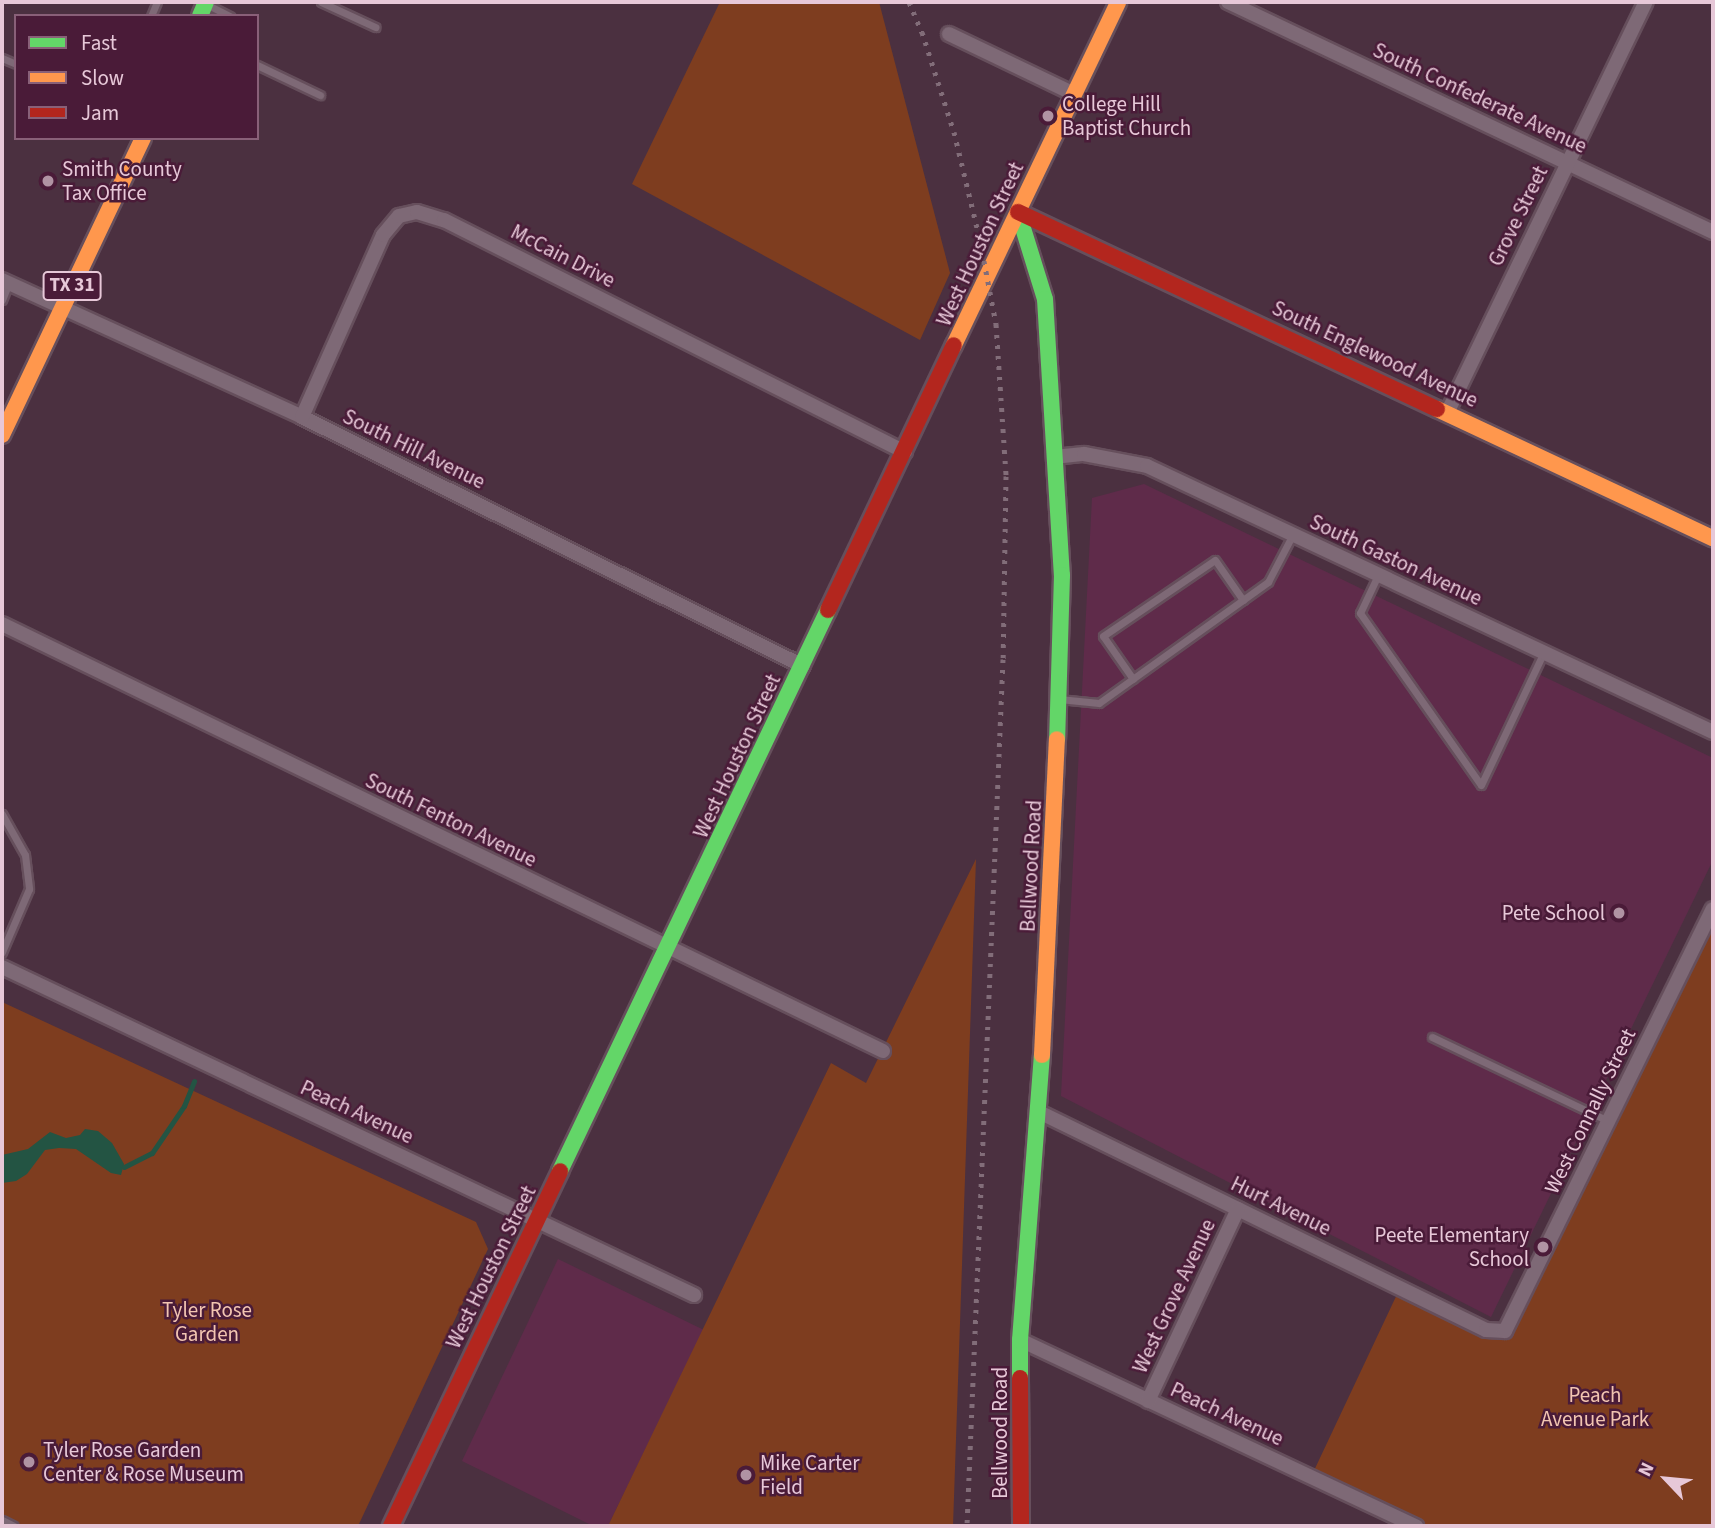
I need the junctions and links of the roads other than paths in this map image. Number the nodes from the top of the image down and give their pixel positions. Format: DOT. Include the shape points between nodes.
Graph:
graph roads {
  1 [pos="321,2"];
  2 [pos="1118,2"];
  3 [pos="1228,2"];
  4 [pos="1646,2"];
  5 [pos="204,7"];
  6 [pos="224,14"];
  7 [pos="375,27"];
  8 [pos="949,34"];
  9 [pos="259,66"];
  10 [pos="1074,94"];
  11 [pos="320,95"];
  12 [pos="142,140"];
  13 [pos="1567,163"];
  14 [pos="1018,212"];
  15 [pos="1713,232"];
  16 [pos="6,282"];
  17 [pos="2,300"];
  18 [pos="62,308"];
  19 [pos="8,407"];
  20 [pos="1448,411"];
  21 [pos="302,417"];
  22 [pos="2,435"];
  23 [pos="905,452"];
  24 [pos="1054,457"];
  25 [pos="1293,534"];
  26 [pos="1713,538"];
  27 [pos="1378,574"];
  28 [pos="1243,600"];
  29 [pos="2,624"];
  30 [pos="1544,652"];
  31 [pos="803,666"];
  32 [pos="1133,679"];
  33 [pos="1058,699"];
  34 [pos="1713,732"];
  35 [pos="2,814"];
  36 [pos="1713,909"];
  37 [pos="668,949"];
  38 [pos="2,952"];
  39 [pos="2,967"];
  40 [pos="1432,1037"];
  41 [pos="883,1051"];
  42 [pos="1040,1112"];
  43 [pos="1609,1121"];
  44 [pos="1238,1209"];
  45 [pos="537,1220"];
  46 [pos="694,1295"];
  47 [pos="1505,1331"];
  48 [pos="1020,1340"];
  49 [pos="1148,1401"];
  50 [pos="2,1520"];
  51 [pos="14,1526"];
  52 [pos="391,1526"];
  53 [pos="1021,1526"];
  54 [pos="1416,1526"];
  1 -- 7 [label="lane"];
  2 -- 10 [label="street, West Houston Street"];
  3 -- 13 [label="street, South Confederate Avenue"];
  4 -- 13 [label="street, Grove Street"];
  5 -- 6 [label="lane"];
  8 -- 10 [label="street"];
  9 -- 11 [label="lane"];
  10 -- 14 [label="street, West Houston Street"];
  12 -- 18 [label="street, TX 31"];
  13 -- 15 [label="street, South Confederate Avenue"];
  13 -- 20 [label="street, Grove Street"];
  14 -- 20 [label="street, South Englewood Avenue"];
  14 -- 23 [label="street, West Houston Street"];
  14 -- 24 [label="street, Bellwood Road" via="1045,299"];
  16 -- 17 [label="lane"];
  16 -- 18 [label="street, South Hill Avenue"];
  18 -- 19 [label="street, TX 31"];
  18 -- 21 [label="street, South Hill Avenue"];
  19 -- 22 [label="street, TX 31"];
  20 -- 26 [label="street, South Englewood Avenue"];
  21 -- 23 [label="street, McCain Drive" via="383,235 399,216 417,212 444,220"];
  21 -- 31 [label="street, South Hill Avenue"];
  23 -- 31 [label="street, West Houston Street"];
  24 -- 25 [label="street, South Gaston Avenue" via="1084,454 1147,466"];
  24 -- 33 [label="street, Bellwood Road" via="1062,575"];
  25 -- 27 [label="street, South Gaston Avenue"];
  25 -- 28 [label="lane" via="1268,582"];
  27 -- 30 [label="street, South Gaston Avenue"];
  27 -- 30 [label="lane" via="1360,613 1481,785"];
  28 -- 32 [label="lane"];
  28 -- 32 [label="lane" via="1215,560 1103,636"];
  29 -- 37 [label="street, South Fenton Avenue"];
  30 -- 34 [label="street, South Gaston Avenue"];
  31 -- 37 [label="street, West Houston Street"];
  32 -- 33 [label="lane" via="1099,703"];
  33 -- 42 [label="street, Bellwood Road"];
  35 -- 38 [label="lane" via="25,855 29,889"];
  36 -- 43 [label="street, West Connally Street"];
  37 -- 41 [label="street, South Fenton Avenue"];
  37 -- 45 [label="street, West Houston Street"];
  39 -- 45 [label="street, Peach Avenue"];
  40 -- 43 [label="lane"];
  42 -- 44 [label="street, Hurt Avenue"];
  42 -- 48 [label="street, Bellwood Road"];
  43 -- 47 [label="street, West Connally Street"];
  44 -- 47 [label="street, Hurt Avenue" via="1486,1331"];
  44 -- 49 [label="street, West Grove Avenue"];
  45 -- 46 [label="street, Peach Avenue"];
  45 -- 52 [label="street, West Houston Street"];
  48 -- 49 [label="street, Peach Avenue"];
  48 -- 53 [label="street, Bellwood Road"];
  49 -- 54 [label="street, Peach Avenue"];
  50 -- 51 [label="lane"];
}
